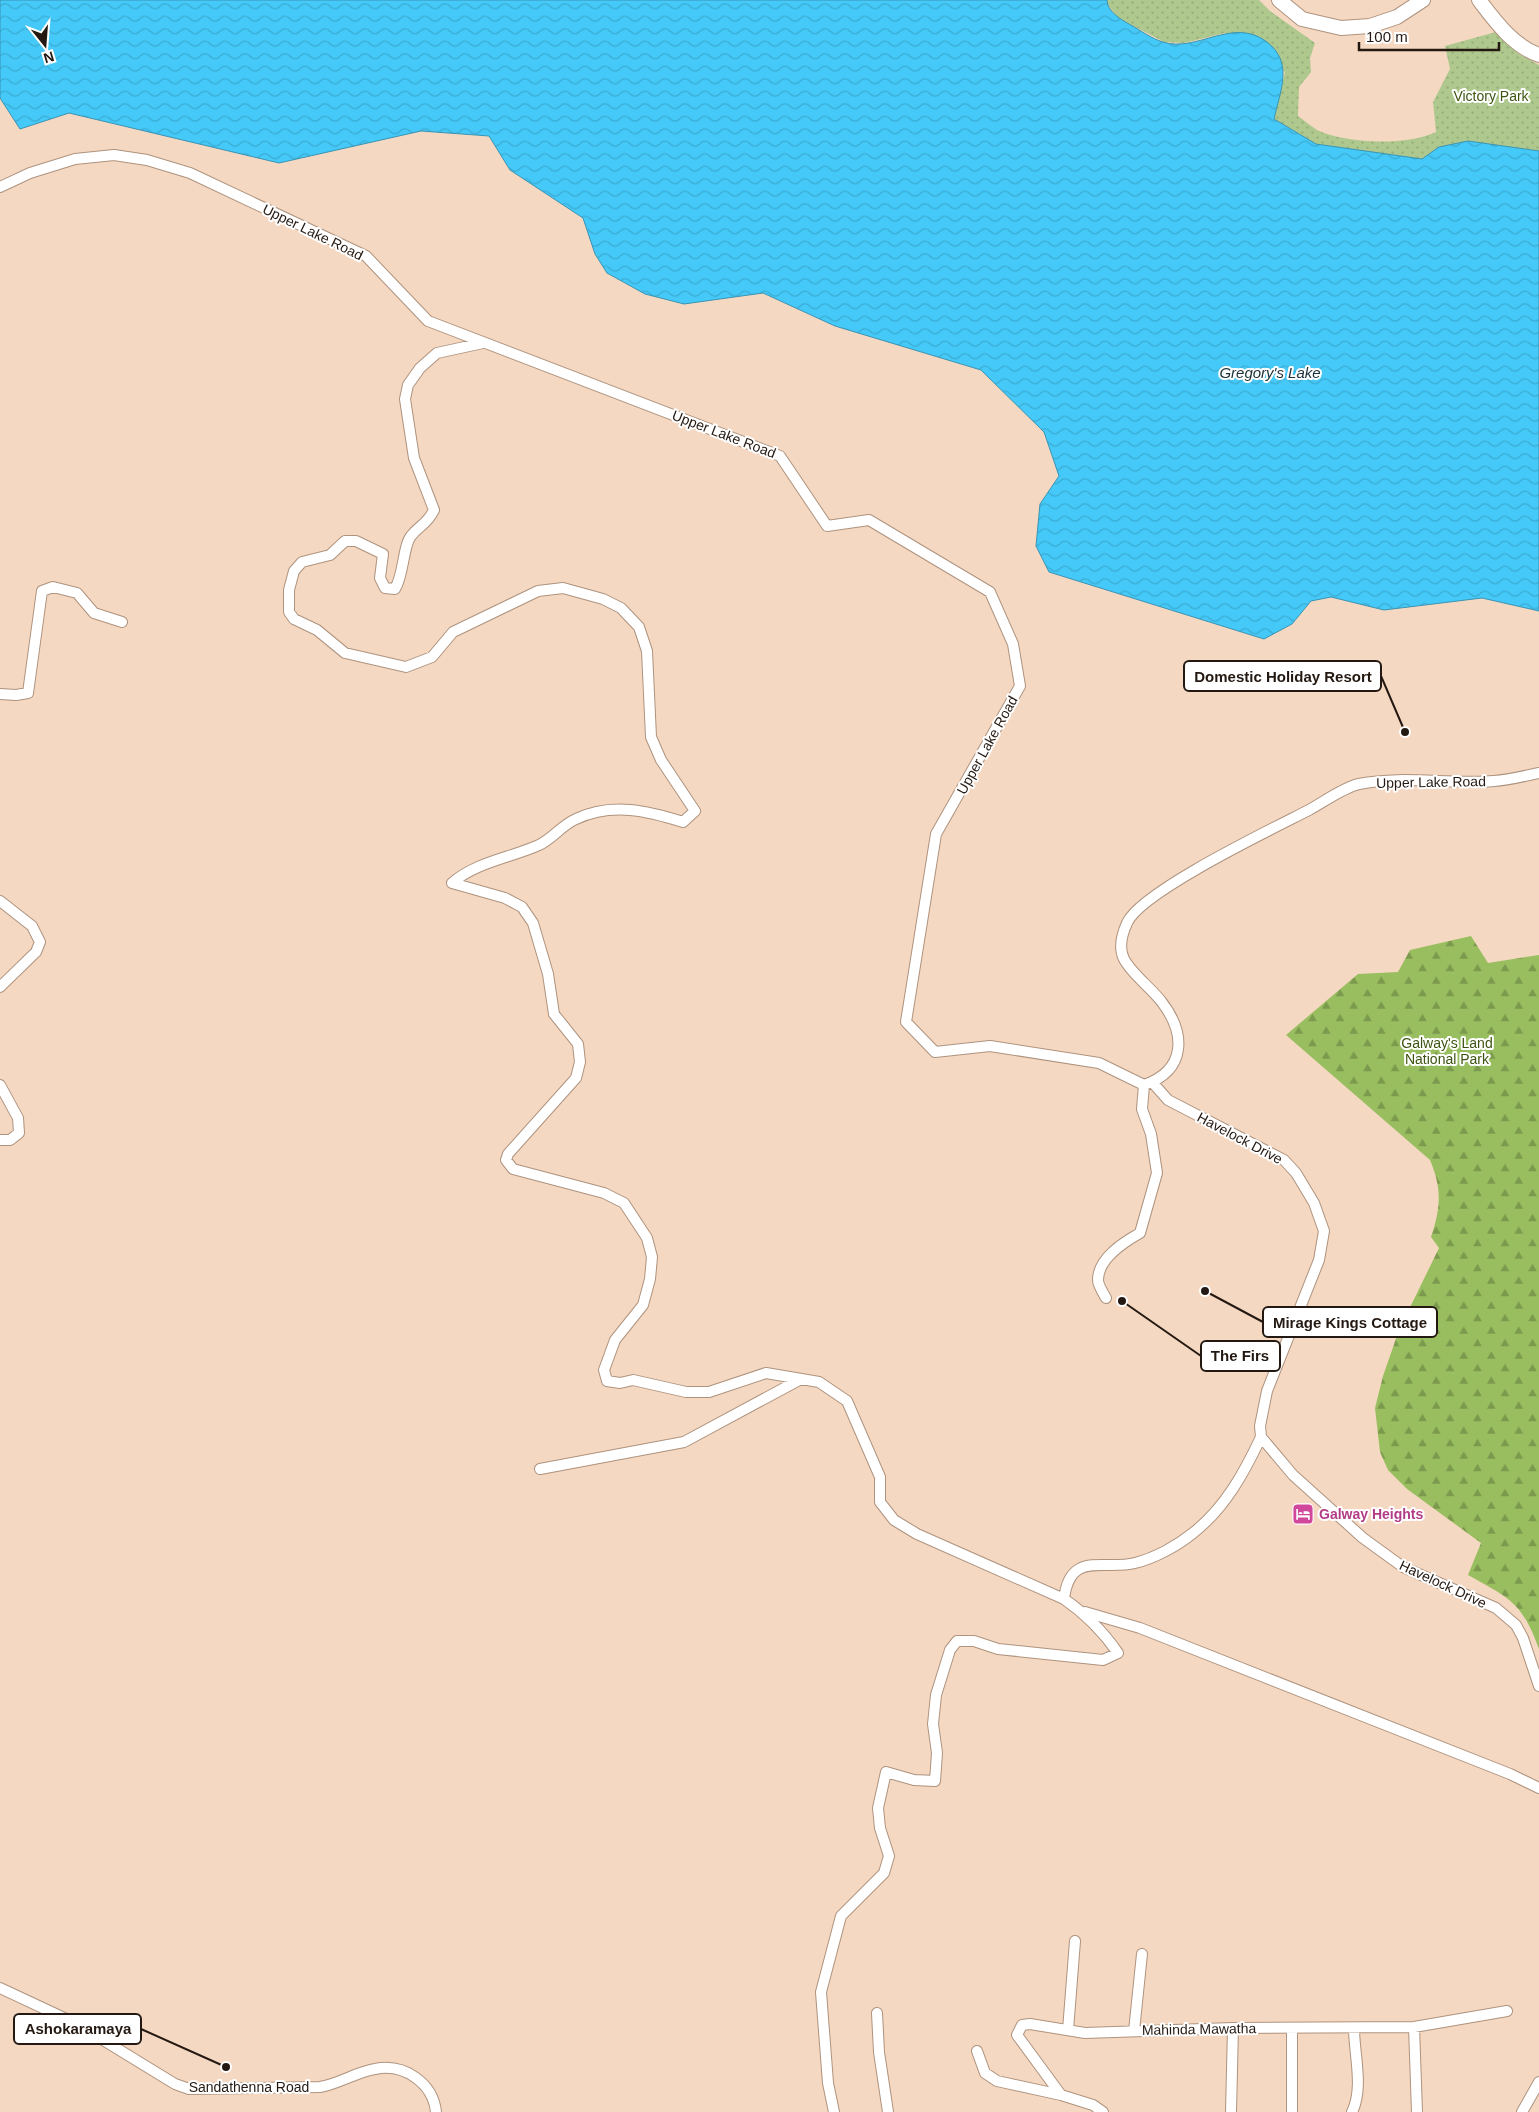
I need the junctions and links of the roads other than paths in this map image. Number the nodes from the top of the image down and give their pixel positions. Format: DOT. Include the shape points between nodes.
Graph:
graph roads {
  1 [pos="1279,0"];
  2 [pos="1423,0"];
  3 [pos="1479,0"];
  4 [pos="1539,55"];
  5 [pos="0,187"];
  6 [pos="484,343"];
  7 [pos="122,622"];
  8 [pos="0,694"];
  9 [pos="1539,773"];
  10 [pos="0,900"];
  11 [pos="0,987"];
  12 [pos="1148,1084"];
  13 [pos="0,1085"];
  14 [pos="0,1140"];
  15 [pos="1106,1298"];
  16 [pos="801,1379"];
  17 [pos="1261,1437"];
  18 [pos="540,1469"];
  19 [pos="1064,1599"];
  20 [pos="1082,1611"];
  21 [pos="1539,1686"];
  22 [pos="1539,1788"];
  23 [pos="1075,1941"];
  24 [pos="1142,1954"];
  25 [pos="0,1988"];
  26 [pos="1507,2011"];
  27 [pos="877,2014"];
  28 [pos="1414,2027"];
  29 [pos="1233,2028"];
  30 [pos="1292,2028"];
  31 [pos="1354,2028"];
  32 [pos="1068,2030"];
  33 [pos="1134,2031"];
  34 [pos="978,2051"];
  35 [pos="1539,2082"];
  36 [pos="1061,2094"];
  37 [pos="436,2112"];
  38 [pos="834,2112"];
  39 [pos="888,2112"];
  40 [pos="1103,2112"];
  41 [pos="1231,2112"];
  42 [pos="1292,2112"];
  43 [pos="1352,2112"];
  44 [pos="1418,2112"];
  45 [pos="1522,2112"];
  1 -- 2 [label="highway" via="1302,20 1341,28 1370,26 1398,17"];
  3 -- 4 [label="highway" via="1501,29 1530,52"];
  5 -- 6 [label="street, Upper Lake Road" via="75,159 114,155 181,170 366,256 428,321"];
  6 -- 12 [label="street, Upper Lake Road" via="780,456 827,526 869,520 990,592 1014,644 1020,686 936,834 906,1022 936,1052 990,1046 1099,1063"];
  6 -- 16 [label="street" via="437,353 408,384 405,399 414,458 434,510 428,522 410,536 395,589 385,588 380,578 384,554 356,541 344,541 330,555 302,562 294,571 289,590 289,612 294,619 317,630 344,653 406,667 432,657 453,632 538,590 563,588 603,599 621,608 639,627 647,651 651,737 661,760 695,811 683,822 645,810 608,809 575,819 540,844 465,872 452,883 505,898 522,907 533,923 548,974 554,1014 578,1044 580,1062 576,1078 506,1160 513,1169 604,1193 624,1202 647,1238 652,1257 643,1306 615,1340 604,1370 607,1381 633,1380 686,1392 709,1392 766,1373"];
  7 -- 8 [label="street" via="94,613 78,593 54,587 42,591 28,693 16,696"];
  9 -- 12 [label="street, Upper Lake Road" via="1494,781 1414,780 1357,784 1197,868 1146,902 1128,920 1120,943 1124,959 1162,1002 1179,1035 1178,1055 1169,1070"];
  10 -- 11 [label="street" via="32,926 40,942 36,952"];
  12 -- 15 [label="street" via="1142,1109 1151,1134 1157,1173 1140,1233 1121,1244 1101,1267 1098,1280"];
  12 -- 17 [label="street, Havelock Drive" via="1168,1100 1284,1160 1314,1203 1324,1231 1319,1260 1267,1391"];
  13 -- 14 [label="street" via="18,1118 18,1133 10,1140"];
  16 -- 18 [label="street" via="684,1442"];
  16 -- 19 [label="street" via="819,1382 847,1401 880,1477 880,1502 894,1520 917,1534"];
  17 -- 19 [label="street" via="1238,1483 1219,1510 1192,1534 1134,1564 1086,1564 1074,1572"];
  17 -- 21 [label="street, Havelock Drive" via="1293,1475 1363,1538 1403,1567 1496,1608 1516,1625"];
  19 -- 20 [label="street"];
  20 -- 22 [label="street" via="1140,1628"];
  20 -- 38 [label="street" via="1102,1630 1118,1653 1103,1660 998,1649 974,1641 957,1641 950,1650 936,1695 932,1724 937,1753 935,1781 914,1780 886,1772 878,1808 880,1828 889,1856 884,1873 841,1916 821,1992 828,2084"];
  23 -- 32 [label="street"];
  24 -- 33 [label="street"];
  25 -- 37 [label="street, Sandathenna Road" via="77,2024 175,2084 189,2089 320,2087 374,2069 387,2068 412,2074 421,2081 435,2100"];
  26 -- 28 [label="street, Mahinda Mawatha"];
  27 -- 39 [label="street"];
  28 -- 31 [label="street, Mahinda Mawatha"];
  28 -- 44 [label="street"];
  29 -- 30 [label="street, Mahinda Mawatha"];
  29 -- 33 [label="street, Mahinda Mawatha"];
  29 -- 41 [label="street"];
  30 -- 31 [label="street, Mahinda Mawatha"];
  30 -- 42 [label="street"];
  31 -- 43 [label="street" via="1357,2077"];
  32 -- 33 [label="street, Mahinda Mawatha" via="1085,2033"];
  32 -- 36 [label="street, Mahinda Mawatha" via="1030,2024 1022,2025 1017,2035"];
  34 -- 36 [label="street" via="985,2072 998,2081"];
  35 -- 45 [label="street"];
  36 -- 40 [label="street"];
}
